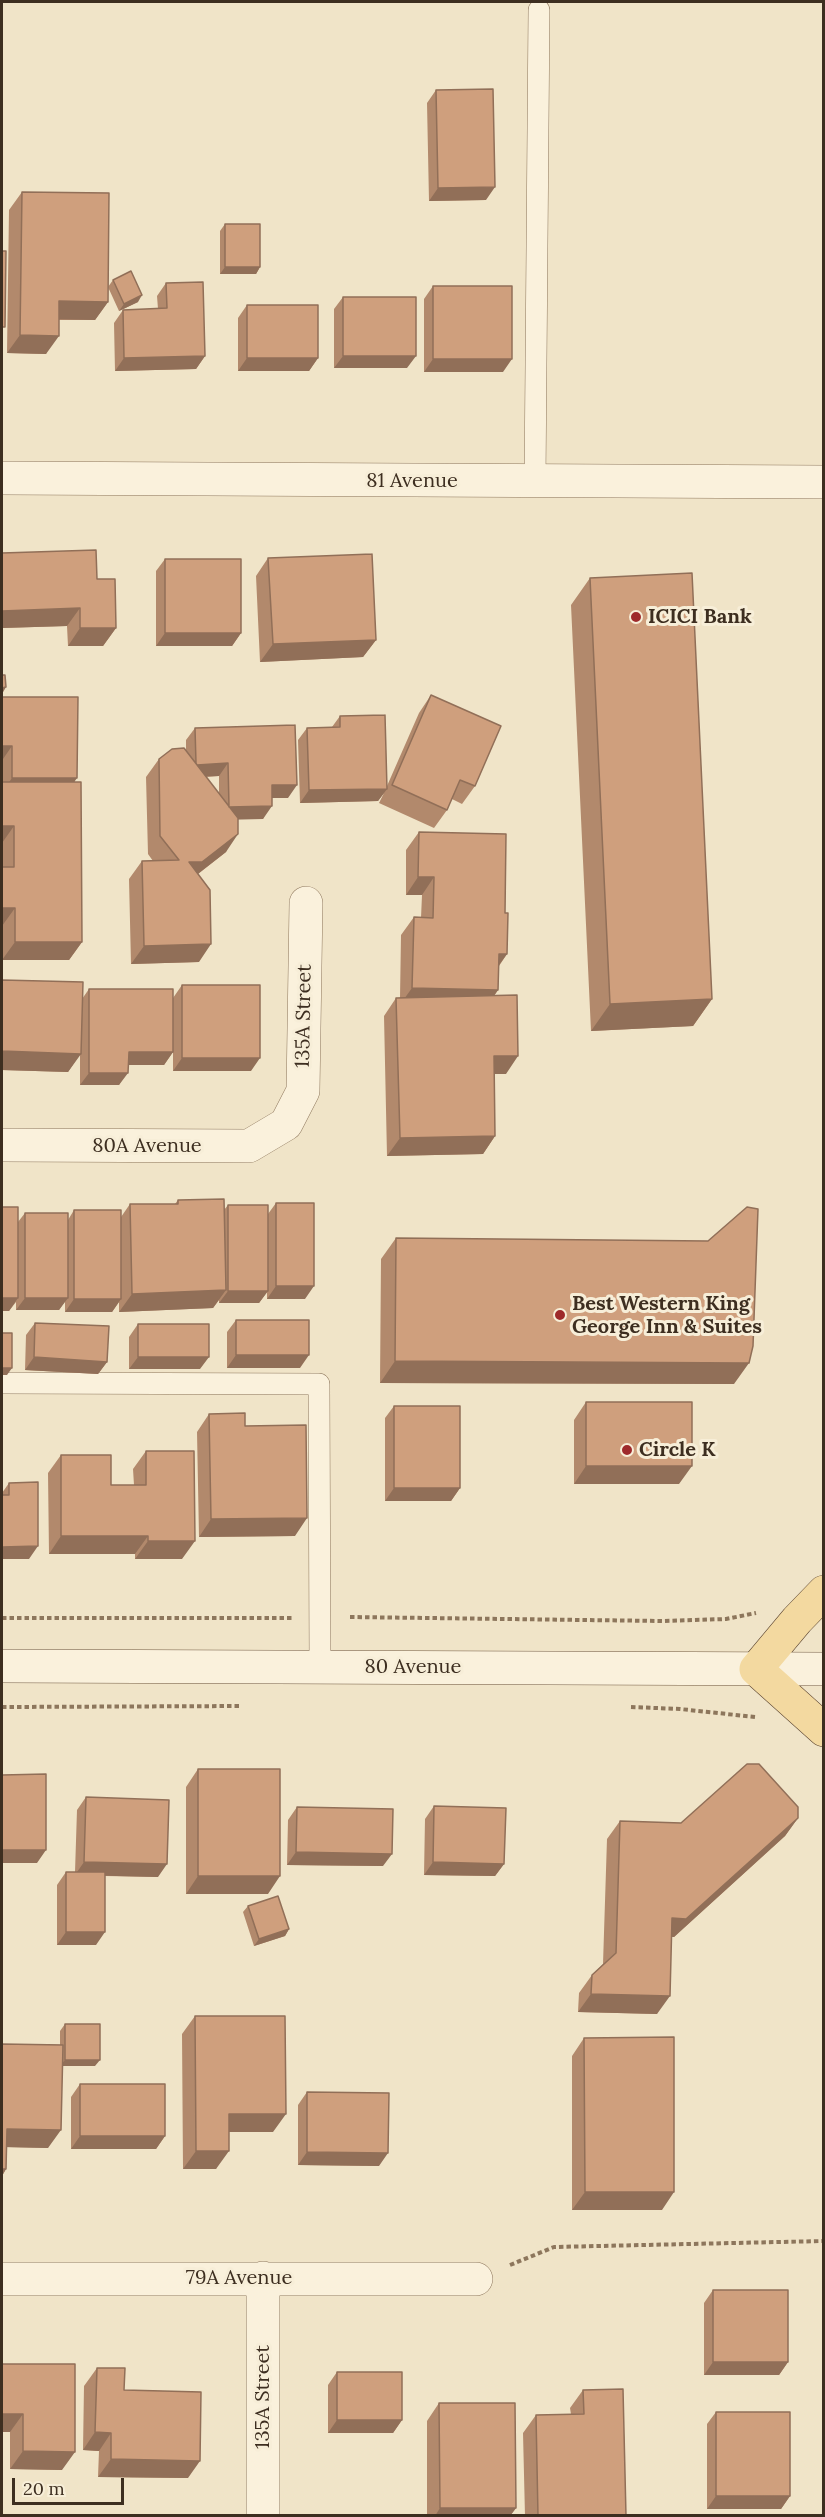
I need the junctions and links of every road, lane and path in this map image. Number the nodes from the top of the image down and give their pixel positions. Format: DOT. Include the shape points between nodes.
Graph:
graph roads {
  1 [pos="539,10"];
  2 [pos="2,478"];
  3 [pos="535,482"];
  4 [pos="824,482"];
  5 [pos="306,903"];
  6 [pos="286,1124"];
  7 [pos="2,1145"];
  8 [pos="2,1383"];
  9 [pos="824,1592"];
  10 [pos="765,1611"];
  11 [pos="340,1617"];
  12 [pos="2,1618"];
  13 [pos="304,1618"];
  14 [pos="2,1666"];
  15 [pos="320,1667"];
  16 [pos="756,1668"];
  17 [pos="824,1668"];
  18 [pos="680,1709"];
  19 [pos="764,1719"];
  20 [pos="824,1730"];
  21 [pos="824,2241"];
  22 [pos="263,2278"];
  23 [pos="2,2279"];
  24 [pos="476,2279"];
  25 [pos="263,2516"];
  1 -- 3 [label="lane"];
  2 -- 3 [label="street, 81 Avenue"];
  3 -- 4 [label="street, 81 Avenue"];
  5 -- 6 [label="street, 135A Street" via="303,1091"];
  6 -- 7 [label="street, 80A Avenue" via="249,1146"];
  8 -- 15 [label="lane" via="319,1384"];
  9 -- 16 [label="main road"];
  10 -- 11 [label="path" via="726,1619 662,1621"];
  12 -- 13 [label="path"];
  14 -- 15 [label="street, 80 Avenue"];
  15 -- 16 [label="street, 80 Avenue"];
  16 -- 17 [label="street, 80 Avenue"];
  16 -- 20 [label="main road"];
  18 -- 19 [label="path"];
  21 -- 24 [label="path" via="554,2247"];
  22 -- 23 [label="street, 79A Avenue"];
  22 -- 24 [label="street, 79A Avenue"];
  22 -- 25 [label="street, 135A Street"];
}
